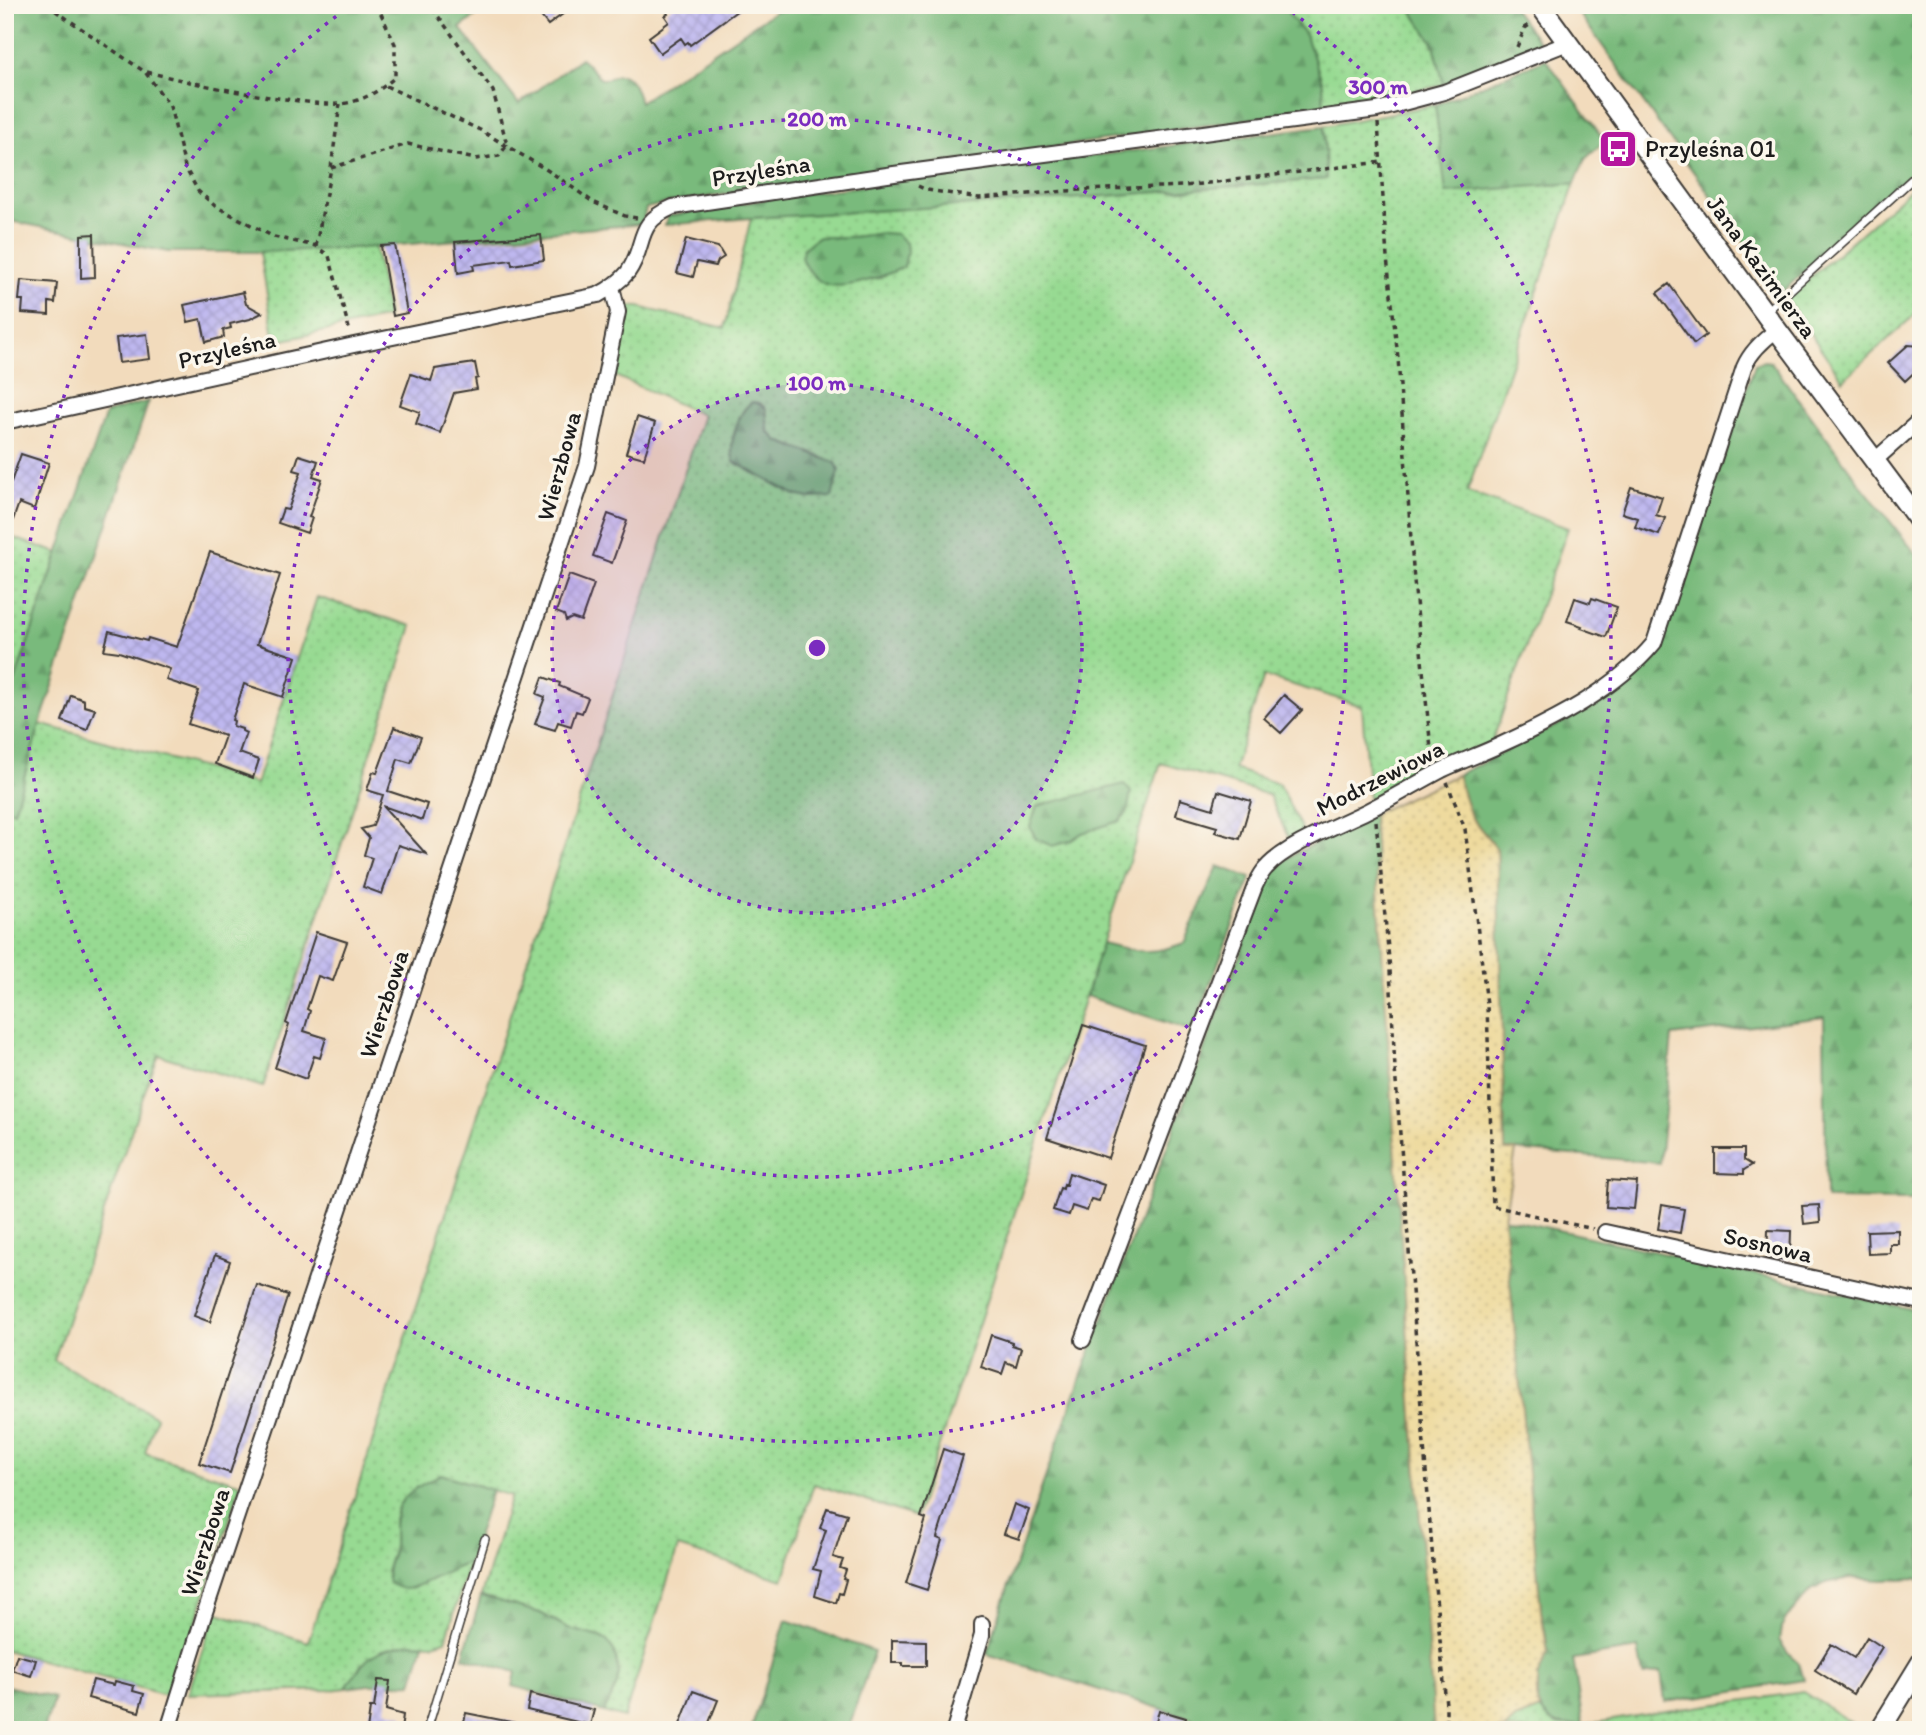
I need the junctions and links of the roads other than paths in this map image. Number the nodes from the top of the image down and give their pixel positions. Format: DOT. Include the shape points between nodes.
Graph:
graph roads {
  1 [pos="1543,9"];
  2 [pos="1568,43"];
  3 [pos="1921,171"];
  4 [pos="612,288"];
  5 [pos="1765,314"];
  6 [pos="1777,330"];
  7 [pos="1921,419"];
  8 [pos="5,422"];
  9 [pos="1874,461"];
  10 [pos="1921,523"];
  11 [pos="1605,1232"];
  12 [pos="1921,1302"];
  13 [pos="1083,1340"];
  14 [pos="485,1539"];
  15 [pos="982,1624"];
  16 [pos="1921,1663"];
  17 [pos="168,1730"];
  18 [pos="427,1730"];
  19 [pos="954,1730"];
  20 [pos="1880,1730"];
  1 -- 2 [label="main road, Jana Kazimierza"];
  2 -- 4 [label="street, Przyleśna" via="1444,92 1377,110 673,207 649,221 628,271"];
  2 -- 5 [label="main road, Jana Kazimierza"];
  3 -- 5 [label="lane"];
  4 -- 8 [label="street, Przyleśna" via="598,295"];
  4 -- 17 [label="street, Wierzbowa" via="618,312 587,466"];
  5 -- 6 [label="main road, Jana Kazimierza"];
  6 -- 9 [label="main road, Jana Kazimierza"];
  6 -- 13 [label="street, Modrzewiowa" via="1753,351 1744,367 1654,643 1638,663 1564,713 1290,849 1264,870"];
  7 -- 9 [label="street"];
  9 -- 10 [label="main road, Jana Kazimierza"];
  11 -- 12 [label="street, Sosnowa"];
  14 -- 18 [label="lane"];
  15 -- 19 [label="street"];
  16 -- 20 [label="main road"];
}
